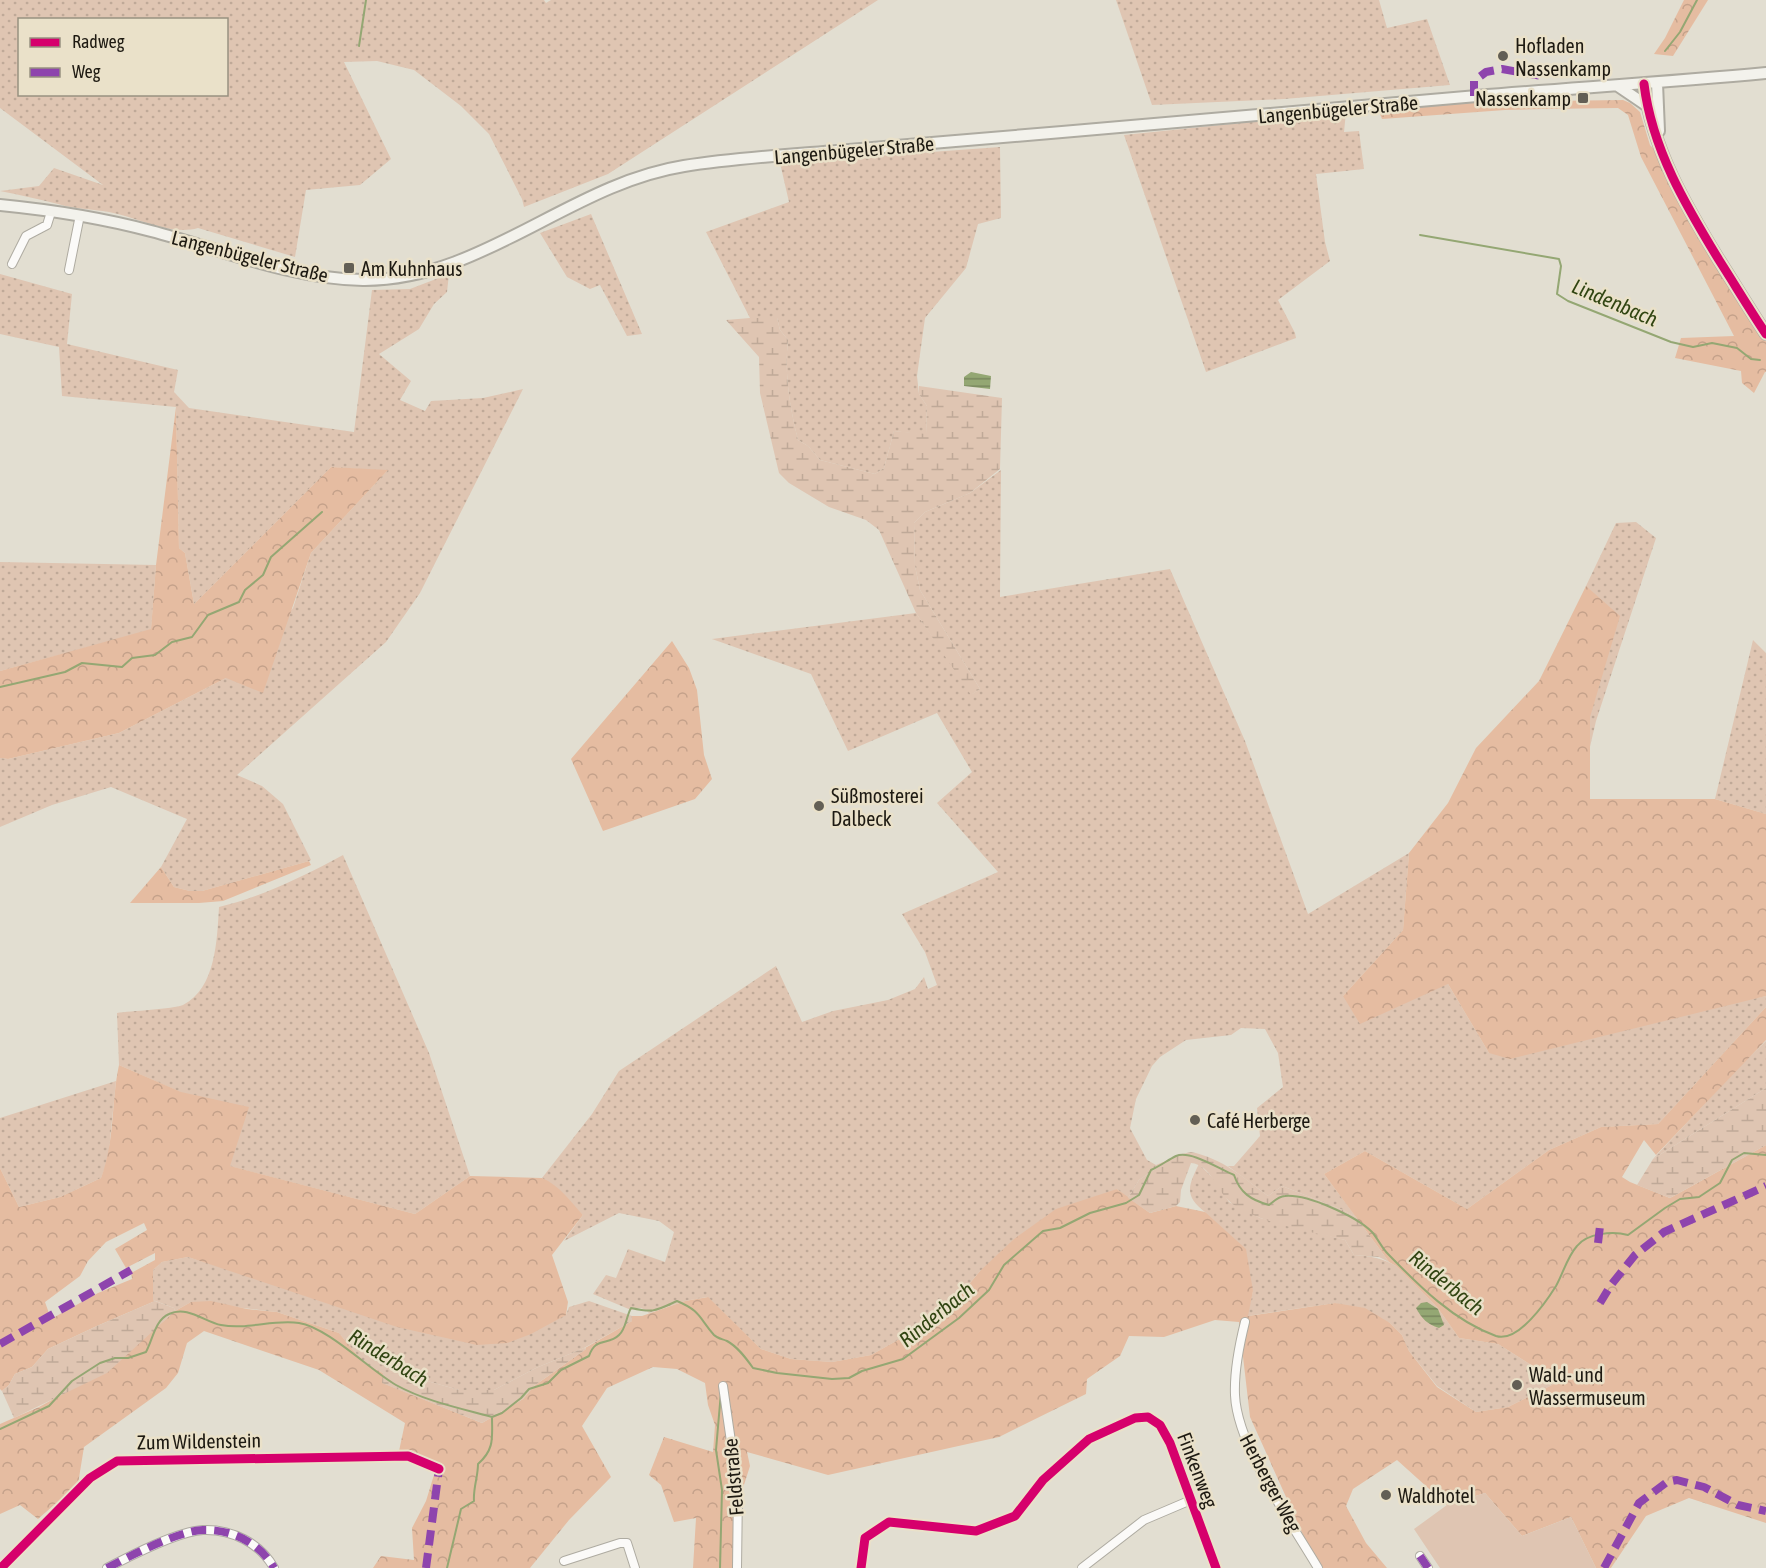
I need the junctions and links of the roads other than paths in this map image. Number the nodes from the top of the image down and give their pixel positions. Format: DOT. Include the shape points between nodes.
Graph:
graph roads {
  1 [pos="1766,73"];
  2 [pos="1657,83"];
  3 [pos="1644,84"];
  4 [pos="1617,86"];
  5 [pos="1646,105"];
  6 [pos="1659,143"];
  7 [pos="0,205"];
  8 [pos="51,212"];
  9 [pos="80,215"];
  10 [pos="12,264"];
  11 [pos="69,270"];
  12 [pos="1766,334"];
  13 [pos="1245,1322"];
  14 [pos="723,1386"];
  15 [pos="438,1469"];
  16 [pos="1191,1500"];
  17 [pos="1420,1556"];
  18 [pos="564,1561"];
  19 [pos="1,1568"];
  20 [pos="107,1568"];
  21 [pos="274,1568"];
  22 [pos="634,1568"];
  23 [pos="737,1568"];
  24 [pos="861,1568"];
  25 [pos="1082,1568"];
  26 [pos="1216,1568"];
  27 [pos="1318,1568"];
  28 [pos="1428,1568"];
  1 -- 2 [label="main road, Langenbügeler Straße"];
  2 -- 3 [label="main road, Langenbügeler Straße"];
  2 -- 6 [label="main road"];
  3 -- 4 [label="main road, Langenbügeler Straße"];
  3 -- 5 [label="main road"];
  4 -- 5 [label="main road"];
  4 -- 9 [label="main road, Langenbügeler Straße" via="680,166 609,189 457,262 414,275 366,280 292,271"];
  5 -- 6 [label="main road"];
  6 -- 12 [label="main road" via="1684,202"];
  7 -- 8 [label="main road, Langenbügeler Straße"];
  8 -- 9 [label="main road, Langenbügeler Straße"];
  8 -- 10 [label="street" via="47,225 26,236"];
  9 -- 11 [label="street"];
  13 -- 27 [label="street, Herberger Weg" via="1236,1375 1240,1423 1251,1450"];
  14 -- 23 [label="street, Feldstraße" via="738,1490"];
  15 -- 19 [label="street, Zum Wildenstein" via="408,1456 117,1461 90,1478"];
  16 -- 24 [label="street, Finkenweg" via="1161,1425 1148,1417 1135,1418 1089,1439 1065,1458 1015,1516 976,1531 889,1522 865,1538"];
  16 -- 25 [label="street" via="1144,1520"];
  16 -- 26 [label="street, Finkenweg"];
  17 -- 28 [label="street"];
  18 -- 22 [label="street" via="627,1543"];
  20 -- 21 [label="street" via="165,1541 202,1530 246,1540 268,1556"];
}
